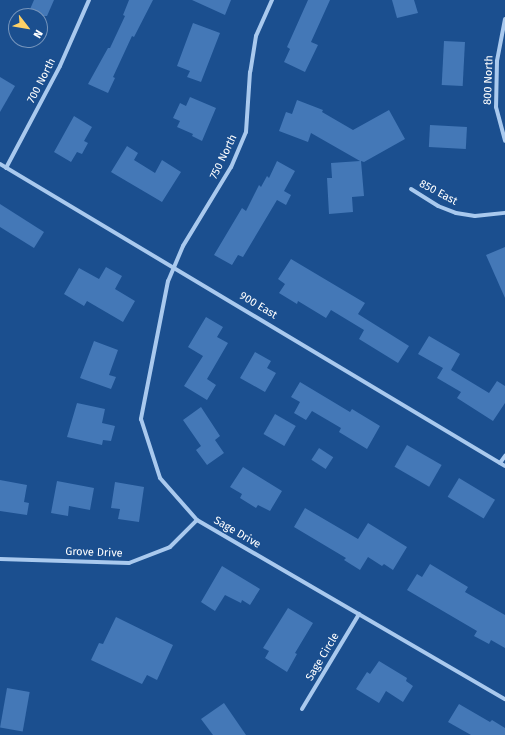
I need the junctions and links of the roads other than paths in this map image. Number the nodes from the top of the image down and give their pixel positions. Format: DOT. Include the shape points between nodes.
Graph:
graph roads {
  1 [pos="89,0"];
  2 [pos="272,0"];
  3 [pos="505,19"];
  4 [pos="505,141"];
  5 [pos="0,164"];
  6 [pos="6,168"];
  7 [pos="411,189"];
  8 [pos="505,213"];
  9 [pos="173,266"];
  10 [pos="505,456"];
  11 [pos="500,463"];
  12 [pos="505,466"];
  13 [pos="197,520"];
  14 [pos="0,558"];
  15 [pos="359,614"];
  16 [pos="505,699"];
  17 [pos="302,709"];
  1 -- 6 [label="street, 700 North" via="60,66"];
  2 -- 9 [label="street, 750 North" via="256,36 250,72 246,132 231,167"];
  3 -- 4 [label="street, 800 North" via="497,61 496,107"];
  5 -- 6 [label="street, 900 East"];
  6 -- 9 [label="street, 900 East"];
  7 -- 8 [label="street, 850 East" via="438,206 456,213 475,216"];
  9 -- 11 [label="street, 900 East"];
  9 -- 13 [label="street, Sage Drive" via="141,419 160,478"];
  10 -- 11 [label="street"];
  11 -- 12 [label="street, 900 East"];
  13 -- 14 [label="street, Grove Drive" via="170,547 129,563"];
  13 -- 15 [label="street, Sage Drive"];
  15 -- 16 [label="street, Sage Drive"];
  15 -- 17 [label="street, Sage Circle"];
}
